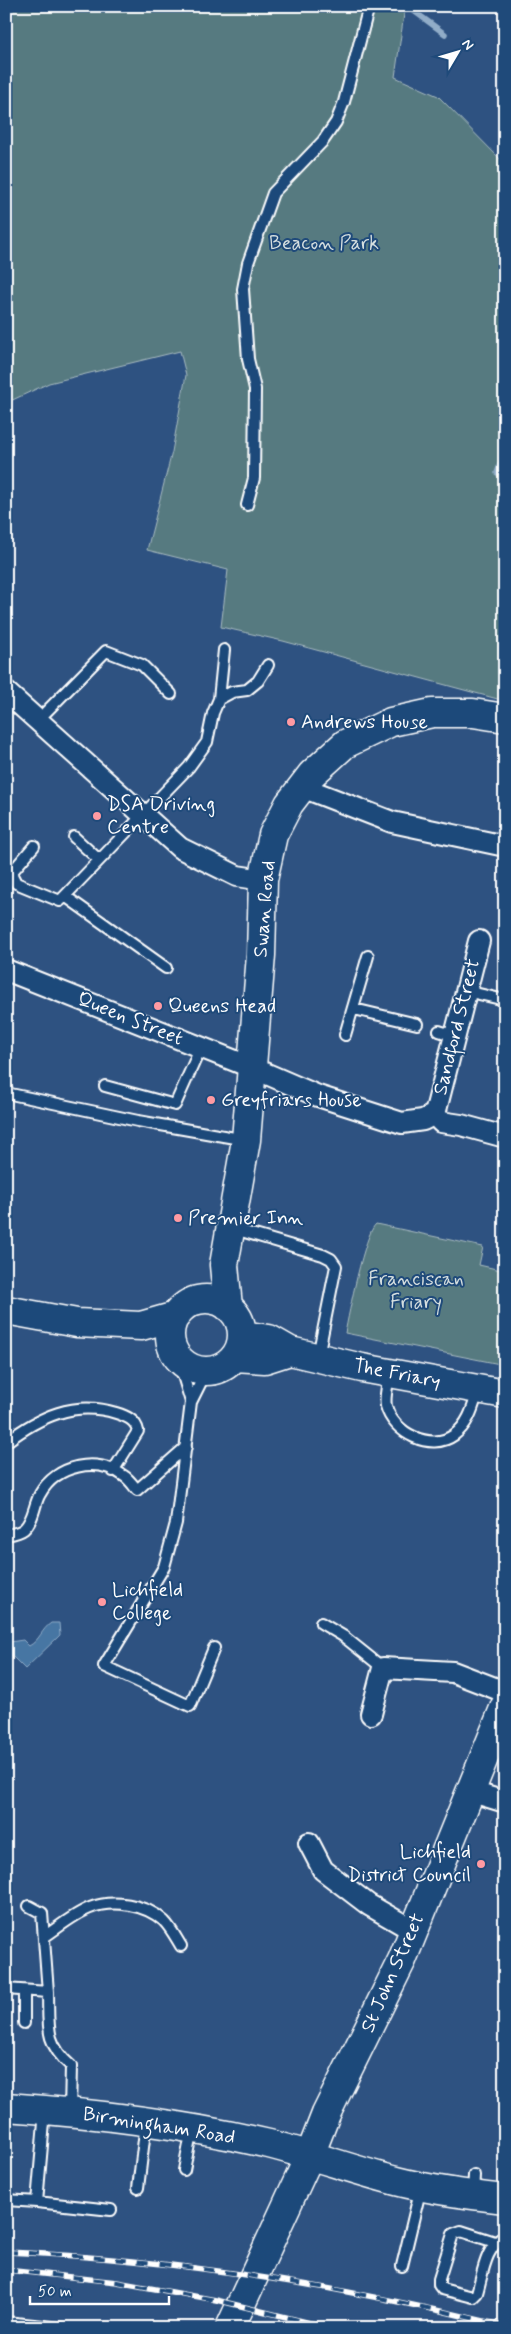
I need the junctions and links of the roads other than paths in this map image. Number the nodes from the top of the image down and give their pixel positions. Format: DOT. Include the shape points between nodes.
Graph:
graph roads {
  1 [pos="369,6"];
  2 [pos="247,505"];
  3 [pos="224,650"];
  4 [pos="268,665"];
  5 [pos="6,692"];
  6 [pos="172,694"];
  7 [pos="219,699"];
  8 [pos="505,718"];
  9 [pos="37,721"];
  10 [pos="302,787"];
  11 [pos="142,814"];
  12 [pos="74,837"];
  13 [pos="34,846"];
  14 [pos="505,846"];
  15 [pos="99,860"];
  16 [pos="263,880"];
  17 [pos="65,896"];
  18 [pos="480,941"];
  19 [pos="368,956"];
  20 [pos="166,968"];
  21 [pos="6,970"];
  22 [pos="466,991"];
  23 [pos="505,1000"];
  24 [pos="354,1009"];
  25 [pos="416,1024"];
  26 [pos="345,1036"];
  27 [pos="201,1047"];
  28 [pos="253,1068"];
  29 [pos="105,1086"];
  30 [pos="6,1093"];
  31 [pos="435,1114"];
  32 [pos="505,1137"];
  33 [pos="246,1140"];
  34 [pos="230,1228"];
  35 [pos="224,1264"];
  36 [pos="228,1308"];
  37 [pos="6,1310"];
  38 [pos="180,1329"];
  39 [pos="238,1346"];
  40 [pos="317,1357"];
  41 [pos="206,1372"];
  42 [pos="389,1373"];
  43 [pos="492,1392"];
  44 [pos="191,1402"];
  45 [pos="6,1442"];
  46 [pos="186,1447"];
  47 [pos="113,1471"];
  48 [pos="6,1535"];
  49 [pos="321,1623"];
  50 [pos="214,1648"];
  51 [pos="383,1668"];
  52 [pos="505,1692"];
  53 [pos="505,1706"];
  54 [pos="371,1714"];
  55 [pos="469,1791"];
  56 [pos="505,1802"];
  57 [pos="309,1843"];
  58 [pos="29,1906"];
  59 [pos="414,1930"];
  60 [pos="44,1937"];
  61 [pos="181,1946"];
  62 [pos="6,1989"];
  63 [pos="24,1990"];
  64 [pos="48,1992"];
  65 [pos="24,2023"];
  66 [pos="6,2108"];
  67 [pos="57,2111"];
  68 [pos="146,2122"];
  69 [pos="192,2128"];
  70 [pos="310,2155"];
  71 [pos="184,2170"];
  72 [pos="421,2186"];
  73 [pos="138,2188"];
  74 [pos="505,2198"];
  75 [pos="6,2200"];
  76 [pos="37,2202"];
  77 [pos="111,2210"];
  78 [pos="505,2236"];
  79 [pos="495,2242"];
  80 [pos="402,2266"];
  81 [pos="6,2322"];
  82 [pos="62,2328"];
  83 [pos="230,2328"];
  1 -- 2 [label="lane" via="336,122 273,194 248,263 243,289 248,359 255,389 254,478"];
  3 -- 7 [label="lane"];
  4 -- 7 [label="lane" via="258,681 247,690 232,692"];
  5 -- 9 [label="street"];
  6 -- 9 [label="lane" via="142,665 106,651"];
  7 -- 11 [label="lane" via="207,742 189,767"];
  8 -- 10 [label="street, Swan Road" via="473,713 432,713 391,722 345,744"];
  9 -- 11 [label="street"];
  10 -- 14 [label="street" via="392,822"];
  10 -- 16 [label="street, Swan Road" via="273,835"];
  11 -- 15 [label="lane"];
  11 -- 16 [label="street" via="180,848 237,876"];
  12 -- 15 [label="lane"];
  13 -- 17 [label="lane" via="11,872 12,878 16,883 60,901"];
  15 -- 17 [label="lane"];
  16 -- 28 [label="street, Swan Road"];
  17 -- 20 [label="lane"];
  18 -- 22 [label="street, Sandford Street"];
  19 -- 24 [label="lane"];
  21 -- 27 [label="street, Queen Street"];
  22 -- 23 [label="lane"];
  22 -- 31 [label="street, Sandford Street" via="447,1034"];
  24 -- 25 [label="lane"];
  24 -- 26 [label="lane"];
  27 -- 28 [label="street, Queen Street"];
  27 -- 29 [label="lane" via="175,1105"];
  28 -- 31 [label="street, Sandford Street" via="318,1096 402,1123 423,1120"];
  28 -- 33 [label="street, Swan Road"];
  30 -- 33 [label="lane"];
  31 -- 32 [label="street, Sandford Street" via="441,1122"];
  33 -- 34 [label="street, Swan Road"];
  34 -- 35 [label="street, Swan Road"];
  34 -- 40 [label="lane" via="323,1255 336,1266"];
  35 -- 36 [label="street, Swan Road"];
  35 -- 38 [label="street, Swan Road"];
  36 -- 38 [label="street" via="206,1300"];
  36 -- 39 [label="street" via="238,1319"];
  37 -- 38 [label="street" via="77,1323"];
  38 -- 41 [label="street" via="185,1365"];
  38 -- 44 [label="lane"];
  39 -- 40 [label="street, The Friary" via="269,1338 290,1351"];
  39 -- 41 [label="street" via="218,1369"];
  40 -- 42 [label="street, The Friary"];
  41 -- 44 [label="lane"];
  42 -- 43 [label="street, The Friary"];
  42 -- 43 [label="lane" via="386,1404 391,1419 402,1432 429,1440 443,1440 454,1435"];
  44 -- 46 [label="lane"];
  45 -- 47 [label="lane" via="38,1420 55,1413 78,1408 108,1411 129,1418 137,1425 138,1431"];
  46 -- 47 [label="lane" via="137,1490 124,1476"];
  46 -- 50 [label="lane" via="176,1523 164,1567 104,1666 190,1706"];
  47 -- 48 [label="lane" via="101,1465 90,1465 58,1475 41,1492 26,1528"];
  49 -- 51 [label="lane"];
  51 -- 52 [label="street" via="453,1672"];
  51 -- 54 [label="street"];
  53 -- 55 [label="street, St John Street"];
  55 -- 56 [label="street"];
  55 -- 59 [label="street, St John Street"];
  57 -- 59 [label="street" via="323,1870 369,1906"];
  58 -- 60 [label="lane" via="42,1913"];
  59 -- 70 [label="street, St John Street" via="326,2114"];
  60 -- 61 [label="lane" via="90,1908 107,1904 132,1906 164,1920"];
  60 -- 64 [label="lane"];
  62 -- 63 [label="lane"];
  63 -- 64 [label="lane"];
  63 -- 65 [label="lane"];
  64 -- 67 [label="lane" via="50,2038 58,2053 71,2066"];
  66 -- 67 [label="street, Birmingham Road"];
  67 -- 68 [label="street, Birmingham Road"];
  67 -- 76 [label="lane"];
  68 -- 69 [label="street, Birmingham Road"];
  68 -- 73 [label="lane"];
  69 -- 70 [label="street, Birmingham Road"];
  69 -- 71 [label="lane"];
  70 -- 72 [label="street, Birmingham Road"];
  70 -- 83 [label="street, St John Street"];
  72 -- 74 [label="street, Birmingham Road" via="474,2185"];
  72 -- 80 [label="lane"];
  75 -- 76 [label="lane"];
  76 -- 77 [label="lane"];
  78 -- 79 [label="lane"];
  79 -- 79 [label="lane" via="477,2293 472,2297 442,2289 439,2278 453,2234 461,2231"];
  81 -- 82 [label="lane"];
}
